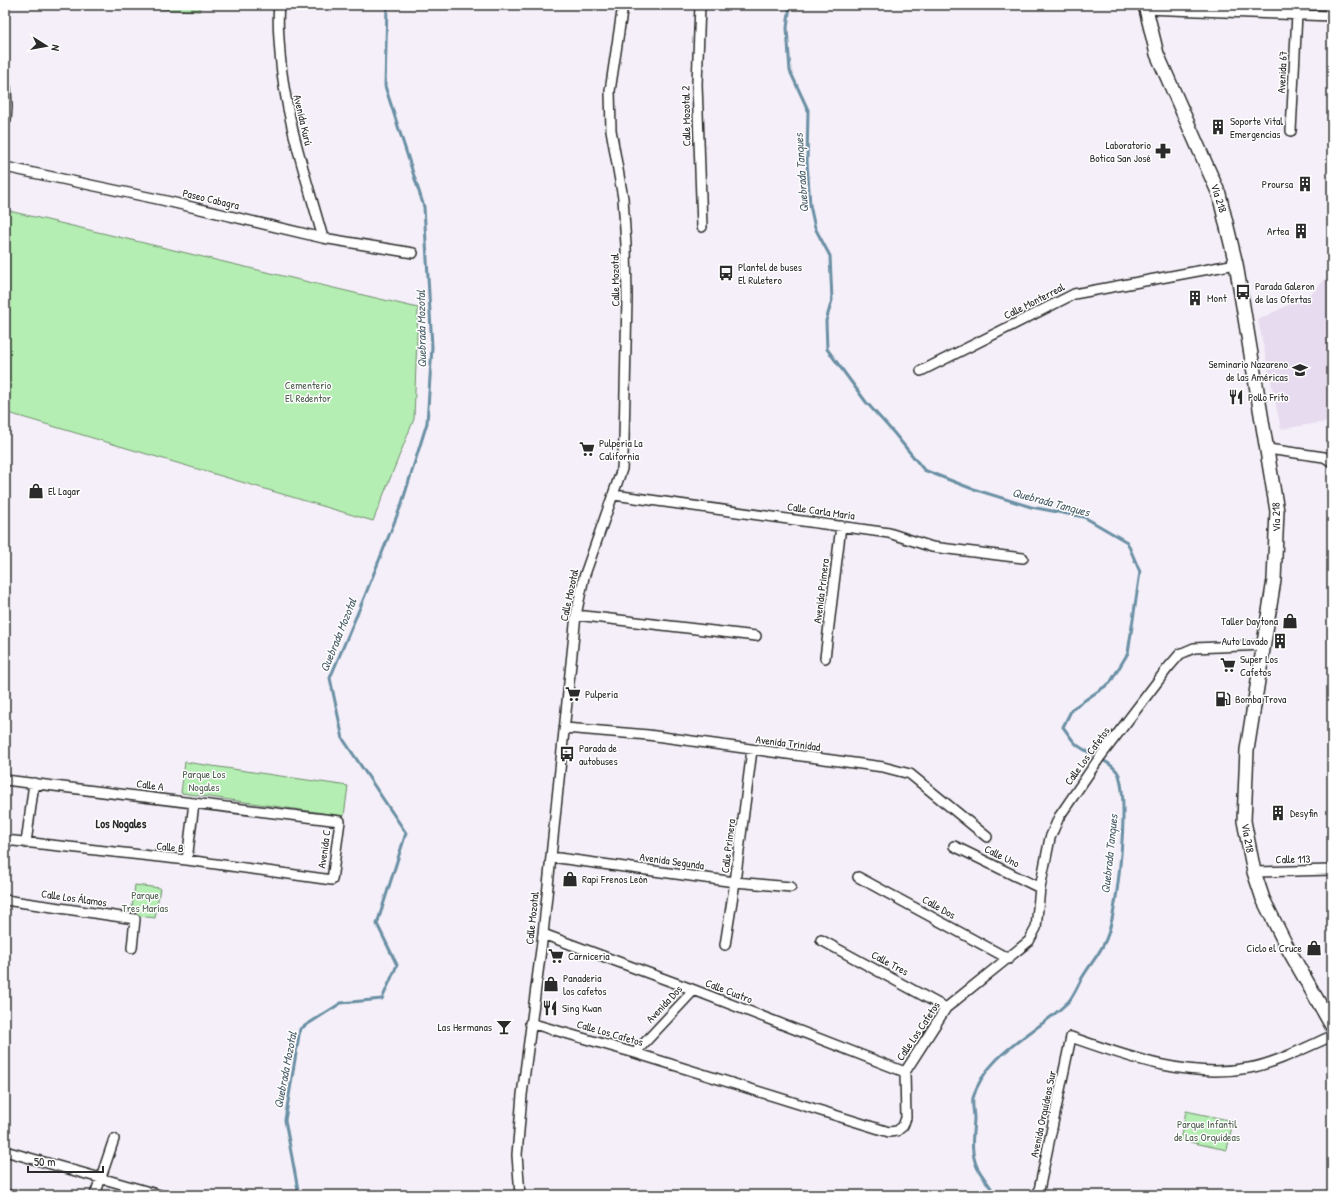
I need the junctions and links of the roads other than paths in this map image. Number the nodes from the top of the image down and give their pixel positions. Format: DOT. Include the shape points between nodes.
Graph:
graph roads {
  1 [pos="279,5"];
  2 [pos="623,5"];
  3 [pos="700,5"];
  4 [pos="1145,7"];
  5 [pos="1206,8"];
  6 [pos="1297,14"];
  7 [pos="1332,16"];
  8 [pos="5,88"];
  9 [pos="5,120"];
  10 [pos="1291,131"];
  11 [pos="5,167"];
  12 [pos="702,227"];
  13 [pos="323,238"];
  14 [pos="413,253"];
  15 [pos="1236,264"];
  16 [pos="922,371"];
  17 [pos="1268,449"];
  18 [pos="1332,462"];
  19 [pos="614,495"];
  20 [pos="841,526"];
  21 [pos="1023,558"];
  22 [pos="576,615"];
  23 [pos="756,636"];
  24 [pos="1265,645"];
  25 [pos="825,658"];
  26 [pos="565,728"];
  27 [pos="752,750"];
  28 [pos="5,780"];
  29 [pos="34,783"];
  30 [pos="194,802"];
  31 [pos="340,822"];
  32 [pos="986,837"];
  33 [pos="5,840"];
  34 [pos="26,843"];
  35 [pos="954,846"];
  36 [pos="551,857"];
  37 [pos="187,860"];
  38 [pos="1332,870"];
  39 [pos="1254,872"];
  40 [pos="858,877"];
  41 [pos="332,880"];
  42 [pos="735,882"];
  43 [pos="791,887"];
  44 [pos="1040,888"];
  45 [pos="5,900"];
  46 [pos="543,934"];
  47 [pos="821,940"];
  48 [pos="725,945"];
  49 [pos="132,948"];
  50 [pos="1009,959"];
  51 [pos="694,990"];
  52 [pos="946,1008"];
  53 [pos="530,1023"];
  54 [pos="1332,1026"];
  55 [pos="1332,1036"];
  56 [pos="635,1053"];
  57 [pos="905,1072"];
  58 [pos="114,1139"];
  59 [pos="5,1151"];
  60 [pos="101,1178"];
  61 [pos="5,1194"];
  62 [pos="8,1195"];
  63 [pos="95,1195"];
  64 [pos="160,1195"];
  65 [pos="520,1195"];
  66 [pos="1038,1195"];
  1 -- 13 [label="street, Avenida Kurú" via="277,19 283,86 299,155"];
  2 -- 19 [label="street, Calle Mozotal" via="610,91 611,130 623,198 627,298 624,439 622,469"];
  3 -- 12 [label="street, Calle Mozotal 2" via="697,84"];
  4 -- 5 [label="street"];
  4 -- 15 [label="main road, Vía 218" via="1157,54 1219,194"];
  5 -- 6 [label="street"];
  6 -- 7 [label="street"];
  6 -- 10 [label="street, Avenida 67"];
  8 -- 9 [label="street"];
  11 -- 13 [label="street, Paseo Cabagra"];
  13 -- 14 [label="street, Paseo Cabagra"];
  15 -- 16 [label="street, Calle Monterreal" via="1074,294"];
  15 -- 17 [label="main road, Vía 218"];
  17 -- 18 [label="street" via="1324,457"];
  17 -- 24 [label="main road, Vía 218" via="1277,511 1274,580"];
  19 -- 20 [label="street, Calle Carla María"];
  19 -- 22 [label="street, Calle Mozotal" via="586,570"];
  20 -- 21 [label="street, Calle Carla María" via="889,533 932,547"];
  20 -- 25 [label="street, Avenida Primera"];
  22 -- 23 [label="street"];
  22 -- 26 [label="street, Calle Mozotal"];
  24 -- 39 [label="main road, Vía 218" via="1250,728 1244,794 1244,821"];
  24 -- 44 [label="street, Calle Los Cafetos" via="1206,646 1180,654 1100,757 1059,817 1050,838"];
  26 -- 27 [label="street, Avenida Trinidad" via="648,735"];
  26 -- 36 [label="street, Calle Mozotal"];
  27 -- 32 [label="street, Avenida Trinidad" via="883,767 910,774"];
  27 -- 42 [label="street, Calle Primera"];
  28 -- 29 [label="street, Calle A"];
  29 -- 30 [label="street, Calle A"];
  29 -- 34 [label="street"];
  30 -- 31 [label="street, Calle A"];
  30 -- 37 [label="street"];
  31 -- 41 [label="street, Avenida C"];
  33 -- 34 [label="street, Calle B"];
  34 -- 37 [label="street, Calle B"];
  35 -- 44 [label="street, Calle Uno"];
  36 -- 42 [label="street, Avenida Segunda"];
  36 -- 46 [label="street, Calle Mozotal"];
  37 -- 41 [label="street, Calle B"];
  38 -- 39 [label="street, Calle 113"];
  39 -- 54 [label="main road, Vía 218" via="1263,899 1286,946"];
  40 -- 50 [label="street, Calle Dos"];
  42 -- 43 [label="street, Avenida Segunda"];
  42 -- 48 [label="street, Calle Primera"];
  44 -- 50 [label="street, Calle Los Cafetos" via="1036,928 1030,941"];
  45 -- 49 [label="street, Calle Los Álamos" via="135,919"];
  46 -- 51 [label="street, Calle Cuatro"];
  46 -- 53 [label="street, Calle Mozotal"];
  47 -- 52 [label="street, Calle Tres"];
  50 -- 52 [label="street, Calle Los Cafetos"];
  51 -- 56 [label="street, Avenida Dos"];
  51 -- 57 [label="street, Calle Cuatro"];
  52 -- 57 [label="street, Calle Los Cafetos"];
  53 -- 56 [label="street, Calle Los Cafetos"];
  53 -- 65 [label="street, Calle Mozotal" via="517,1155"];
  55 -- 66 [label="street, Avenida Orquídeas Sur" via="1250,1068 1219,1071 1189,1070 1144,1061 1071,1037"];
  56 -- 57 [label="street, Calle Los Cafetos" via="889,1132 897,1131 903,1126 906,1118"];
  58 -- 60 [label="street"];
  59 -- 60 [label="street"];
  60 -- 63 [label="street"];
  60 -- 64 [label="street"];
  61 -- 62 [label="street"];
}
